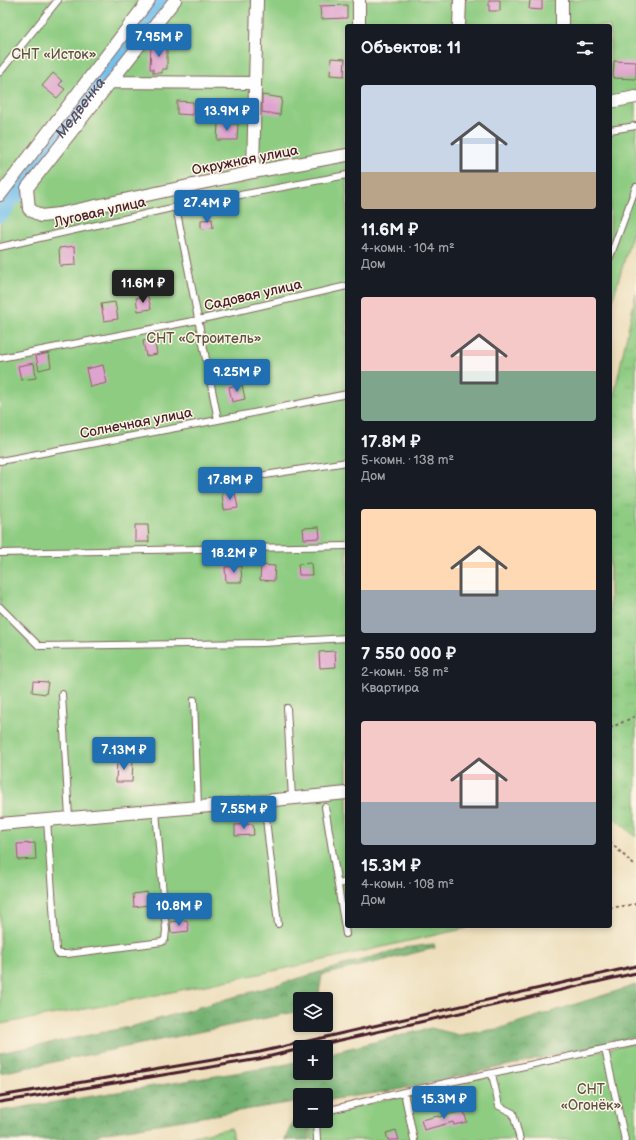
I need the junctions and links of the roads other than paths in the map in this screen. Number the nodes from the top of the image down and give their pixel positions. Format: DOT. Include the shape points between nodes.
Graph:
graph roads {
  1 [pos="58,0"];
  2 [pos="149,0"];
  3 [pos="175,0"];
  4 [pos="257,0"];
  5 [pos="359,0"];
  6 [pos="460,0"];
  7 [pos="562,0"];
  8 [pos="360,24"];
  9 [pos="459,24"];
  10 [pos="562,24"];
  11 [pos="1,68"];
  12 [pos="110,82"];
  13 [pos="255,83"];
  14 [pos="636,97"];
  15 [pos="612,102"];
  16 [pos="636,126"];
  17 [pos="612,130"];
  18 [pos="345,155"];
  19 [pos="253,172"];
  20 [pos="345,175"];
  21 [pos="636,187"];
  22 [pos="1,192"];
  23 [pos="176,207"];
  24 [pos="618,235"];
  25 [pos="612,236"];
  26 [pos="0,247"];
  27 [pos="612,252"];
  28 [pos="345,286"];
  29 [pos="198,320"];
  30 [pos="0,358"];
  31 [pos="345,394"];
  32 [pos="218,420"];
  33 [pos="0,461"];
  34 [pos="345,462"];
  35 [pos="265,475"];
  36 [pos="345,546"];
  37 [pos="0,553"];
  38 [pos="0,607"];
  39 [pos="345,638"];
  40 [pos="62,694"];
  41 [pos="194,700"];
  42 [pos="287,708"];
  43 [pos="345,793"];
  44 [pos="292,798"];
  45 [pos="264,801"];
  46 [pos="198,807"];
  47 [pos="325,807"];
  48 [pos="156,811"];
  49 [pos="69,818"];
  50 [pos="47,820"];
  51 [pos="0,824"];
  52 [pos="345,882"];
  53 [pos="338,884"];
  54 [pos="278,924"];
  55 [pos="345,928"];
  56 [pos="345,928"];
  57 [pos="346,934"];
  58 [pos="636,1042"];
  59 [pos="605,1049"];
  60 [pos="492,1074"];
  61 [pos="404,1092"];
  62 [pos="333,1109"];
  63 [pos="317,1128"];
  64 [pos="318,1140"];
  65 [pos="414,1140"];
  66 [pos="520,1140"];
  67 [pos="625,1140"];
  1 -- 11 [label="lane"];
  2 -- 22 [label="street"];
  3 -- 12 [label="street, Окружная улица"];
  4 -- 13 [label="street"];
  5 -- 8 [label="street"];
  6 -- 9 [label="street"];
  7 -- 10 [label="street"];
  12 -- 13 [label="street"];
  12 -- 19 [label="street, Окружная улица" via="28,188 28,209 41,216 59,214"];
  13 -- 19 [label="street"];
  14 -- 15 [label="street"];
  16 -- 17 [label="lane"];
  18 -- 19 [label="street, Окружная улица"];
  20 -- 23 [label="lane, Луговая улица"];
  21 -- 24 [label="lane"];
  23 -- 26 [label="lane, Луговая улица"];
  23 -- 29 [label="lane"];
  24 -- 25 [label="lane"];
  24 -- 27 [label="lane"];
  28 -- 29 [label="lane, Садовая улица"];
  29 -- 30 [label="lane, Садовая улица"];
  29 -- 32 [label="lane"];
  31 -- 32 [label="lane, Солнечная улица"];
  32 -- 33 [label="lane, Солнечная улица"];
  34 -- 35 [label="lane"];
  36 -- 37 [label="lane"];
  38 -- 39 [label="lane" via="39,646 263,643"];
  40 -- 49 [label="lane"];
  41 -- 46 [label="lane"];
  42 -- 44 [label="lane"];
  43 -- 44 [label="street"];
  44 -- 45 [label="street"];
  45 -- 46 [label="street"];
  45 -- 54 [label="lane"];
  46 -- 48 [label="street"];
  47 -- 53 [label="lane"];
  48 -- 49 [label="street"];
  48 -- 50 [label="lane" via="165,939 162,942 67,954 58,954 56,950"];
  49 -- 50 [label="street"];
  50 -- 51 [label="street"];
  52 -- 53 [label="lane"];
  53 -- 55 [label="lane"];
  56 -- 57 [label="lane"];
  58 -- 59 [label="lane"];
  59 -- 60 [label="lane"];
  59 -- 67 [label="lane"];
  60 -- 61 [label="lane"];
  60 -- 66 [label="lane" via="498,1106 513,1113"];
  61 -- 62 [label="lane"];
  61 -- 65 [label="lane"];
  63 -- 64 [label="lane"];
}
